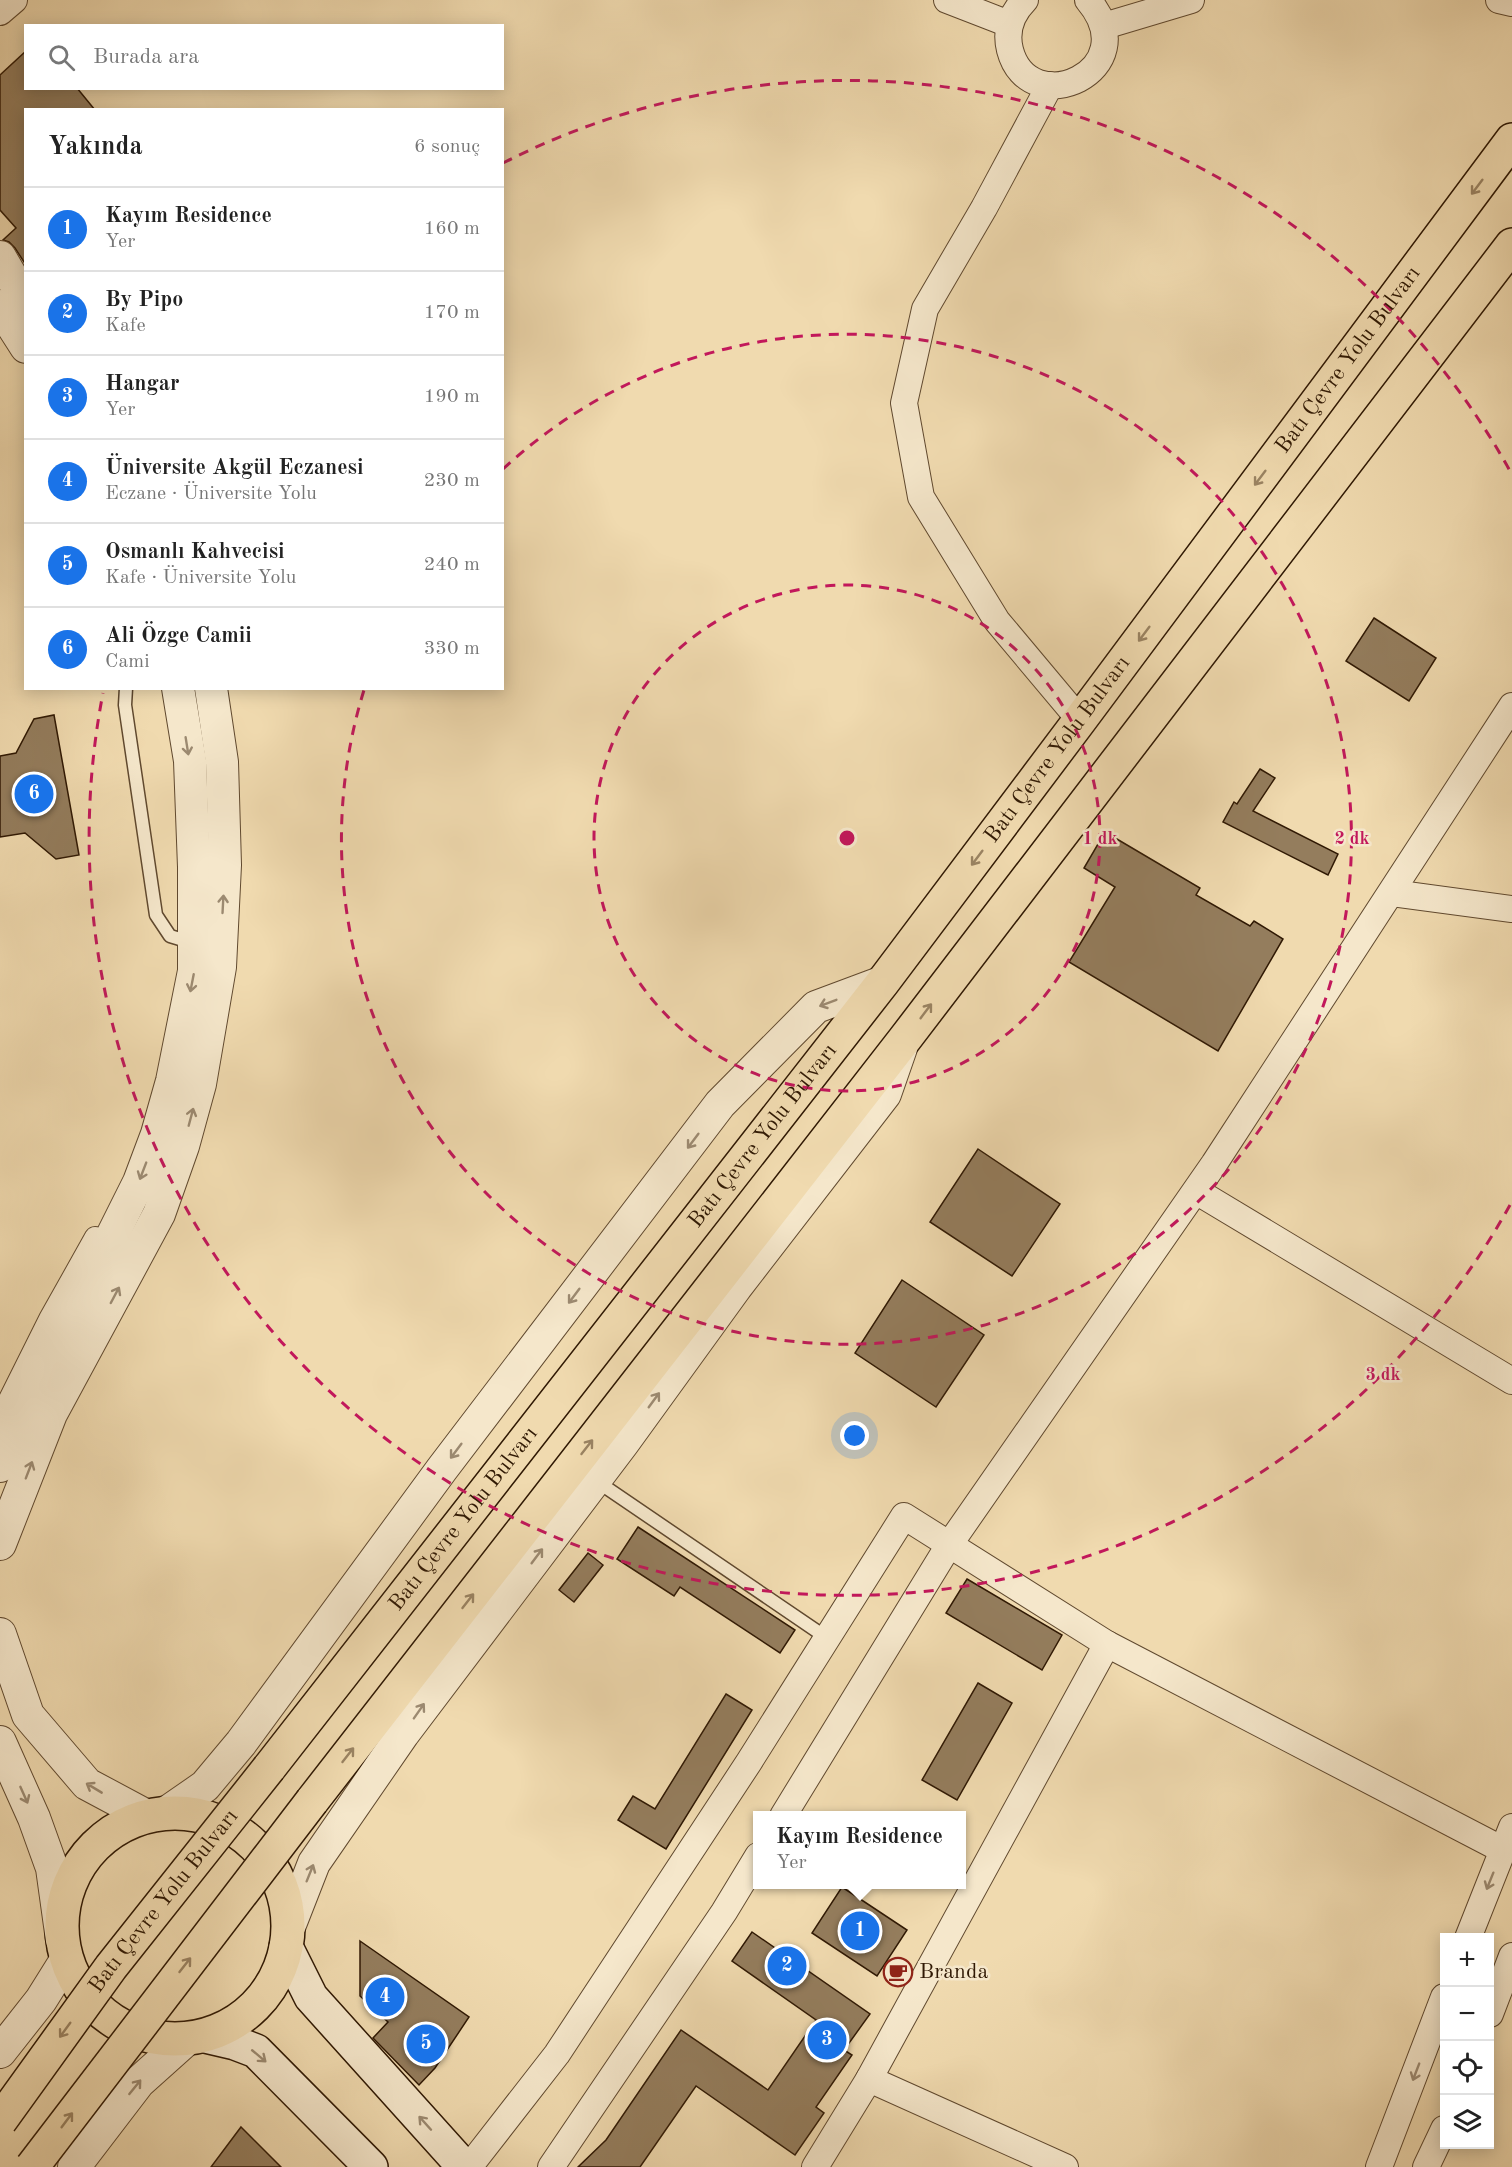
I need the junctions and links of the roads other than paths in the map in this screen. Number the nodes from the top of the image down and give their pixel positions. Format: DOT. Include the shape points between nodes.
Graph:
graph roads {
  1 [pos="14,0"];
  2 [pos="946,0"];
  3 [pos="1025,0"];
  4 [pos="1088,0"];
  5 [pos="1191,0"];
  6 [pos="1499,0"];
  7 [pos="1512,3"];
  8 [pos="0,12"];
  9 [pos="1009,24"];
  10 [pos="1104,26"];
  11 [pos="1050,86"];
  12 [pos="1512,140"];
  13 [pos="1512,245"];
  14 [pos="0,257"];
  15 [pos="24,299"];
  16 [pos="0,306"];
  17 [pos="24,344"];
  18 [pos="126,690"];
  19 [pos="178,690"];
  20 [pos="211,690"];
  21 [pos="1512,706"];
  22 [pos="1080,720"];
  23 [pos="1392,893"];
  24 [pos="1512,909"];
  25 [pos="207,946"];
  26 [pos="883,982"];
  27 [pos="904,1040"];
  28 [pos="1196,1191"];
  29 [pos="95,1237"];
  30 [pos="1512,1381"];
  31 [pos="0,1417"];
  32 [pos="0,1466"];
  33 [pos="595,1480"];
  34 [pos="0,1544"];
  35 [pos="949,1545"];
  36 [pos="0,1634"];
  37 [pos="827,1638"];
  38 [pos="1107,1644"];
  39 [pos="0,1742"];
  40 [pos="785,1811"];
  41 [pos="157,1813"];
  42 [pos="1507,1839"];
  43 [pos="753,1864"];
  44 [pos="1470,1933"];
  45 [pos="288,1937"];
  46 [pos="64,1950"];
  47 [pos="1512,1956"];
  48 [pos="1494,2003"];
  49 [pos="1440,2007"];
  50 [pos="196,2037"];
  51 [pos="0,2052"];
  52 [pos="869,2079"];
  53 [pos="0,2121"];
  54 [pos="1440,2137"];
  55 [pos="32,2167"];
  56 [pos="75,2167"];
  57 [pos="371,2167"];
  58 [pos="464,2167"];
  59 [pos="469,2167"];
  60 [pos="551,2167"];
  61 [pos="815,2167"];
  62 [pos="1065,2167"];
  63 [pos="1378,2167"];
  64 [pos="1426,2167"];
  1 -- 8 [label="street"];
  2 -- 9 [label="street"];
  3 -- 9 [label="street"];
  4 -- 10 [label="street"];
  5 -- 10 [label="street"];
  6 -- 7 [label="street"];
  9 -- 11 [label="street" via="1007,40 1021,71"];
  10 -- 11 [label="street" via="1101,57 1092,70 1066,85"];
  11 -- 22 [label="street" via="925,309 904,404 921,497 997,621"];
  12 -- 22 [label="main road, Batı Çevre Yolu Bulvarı, one-way"];
  27 -- 13 [label="main road, one-way"];
  14 -- 15 [label="street"];
  16 -- 17 [label="street"];
  18 -- 25 [label="lane" via="124,705 156,915 170,936"];
  19 -- 25 [label="street, one-way" via="190,761"];
  25 -- 20 [label="street, one-way" via="225,865 222,762"];
  21 -- 23 [label="street"];
  22 -- 26 [label="main road, Batı Çevre Yolu Bulvarı, one-way"];
  23 -- 24 [label="street"];
  23 -- 28 [label="street"];
  25 -- 32 [label="street, one-way" via="194,970 172,1081 158,1134 139,1182"];
  34 -- 25 [label="street, one-way" via="51,1414 162,1204 183,1146 200,1084 219,968"];
  26 -- 41 [label="street, one-way" via="816,1007 720,1104 442,1469 241,1743 206,1786"];
  26 -- 53 [label="main road, Batı Çevre Yolu Bulvarı, one-way, bridge" via="111,1967"];
  33 -- 27 [label="street, one-way" via="736,1287 885,1094"];
  55 -- 27 [label="main road, one-way, bridge"];
  28 -- 30 [label="street"];
  28 -- 35 [label="street"];
  29 -- 31 [label="street"];
  33 -- 37 [label="lane"];
  45 -- 33 [label="street, one-way" via="314,1863 433,1691"];
  35 -- 37 [label="street" via="904,1515"];
  35 -- 38 [label="street"];
  35 -- 40 [label="street"];
  41 -- 36 [label="street, one-way" via="87,1784 28,1715"];
  37 -- 59 [label="street" via="557,2054"];
  38 -- 42 [label="street"];
  38 -- 52 [label="street"];
  39 -- 46 [label="street, one-way" via="52,1868"];
  41 -- 45 [label="main road" via="206,1816 239,1832 266,1857 283,1890"];
  41 -- 46 [label="main road" via="115,1828 90,1849 72,1876 63,1907"];
  42 -- 44 [label="street, one-way"];
  43 -- 60 [label="street"];
  45 -- 50 [label="main road" via="279,1971 267,1993 229,2026"];
  58 -- 45 [label="main road, one-way" via="311,1997"];
  46 -- 50 [label="main road" via="79,1988 100,2012 126,2029 155,2038"];
  46 -- 51 [label="street" via="41,2000"];
  47 -- 48 [label="street"];
  49 -- 63 [label="street, one-way"];
  56 -- 50 [label="street, one-way" via="139,2082"];
  50 -- 57 [label="main road, one-way" via="235,2043 256,2051"];
  52 -- 61 [label="street"];
  52 -- 62 [label="street"];
  54 -- 64 [label="street"];
}
